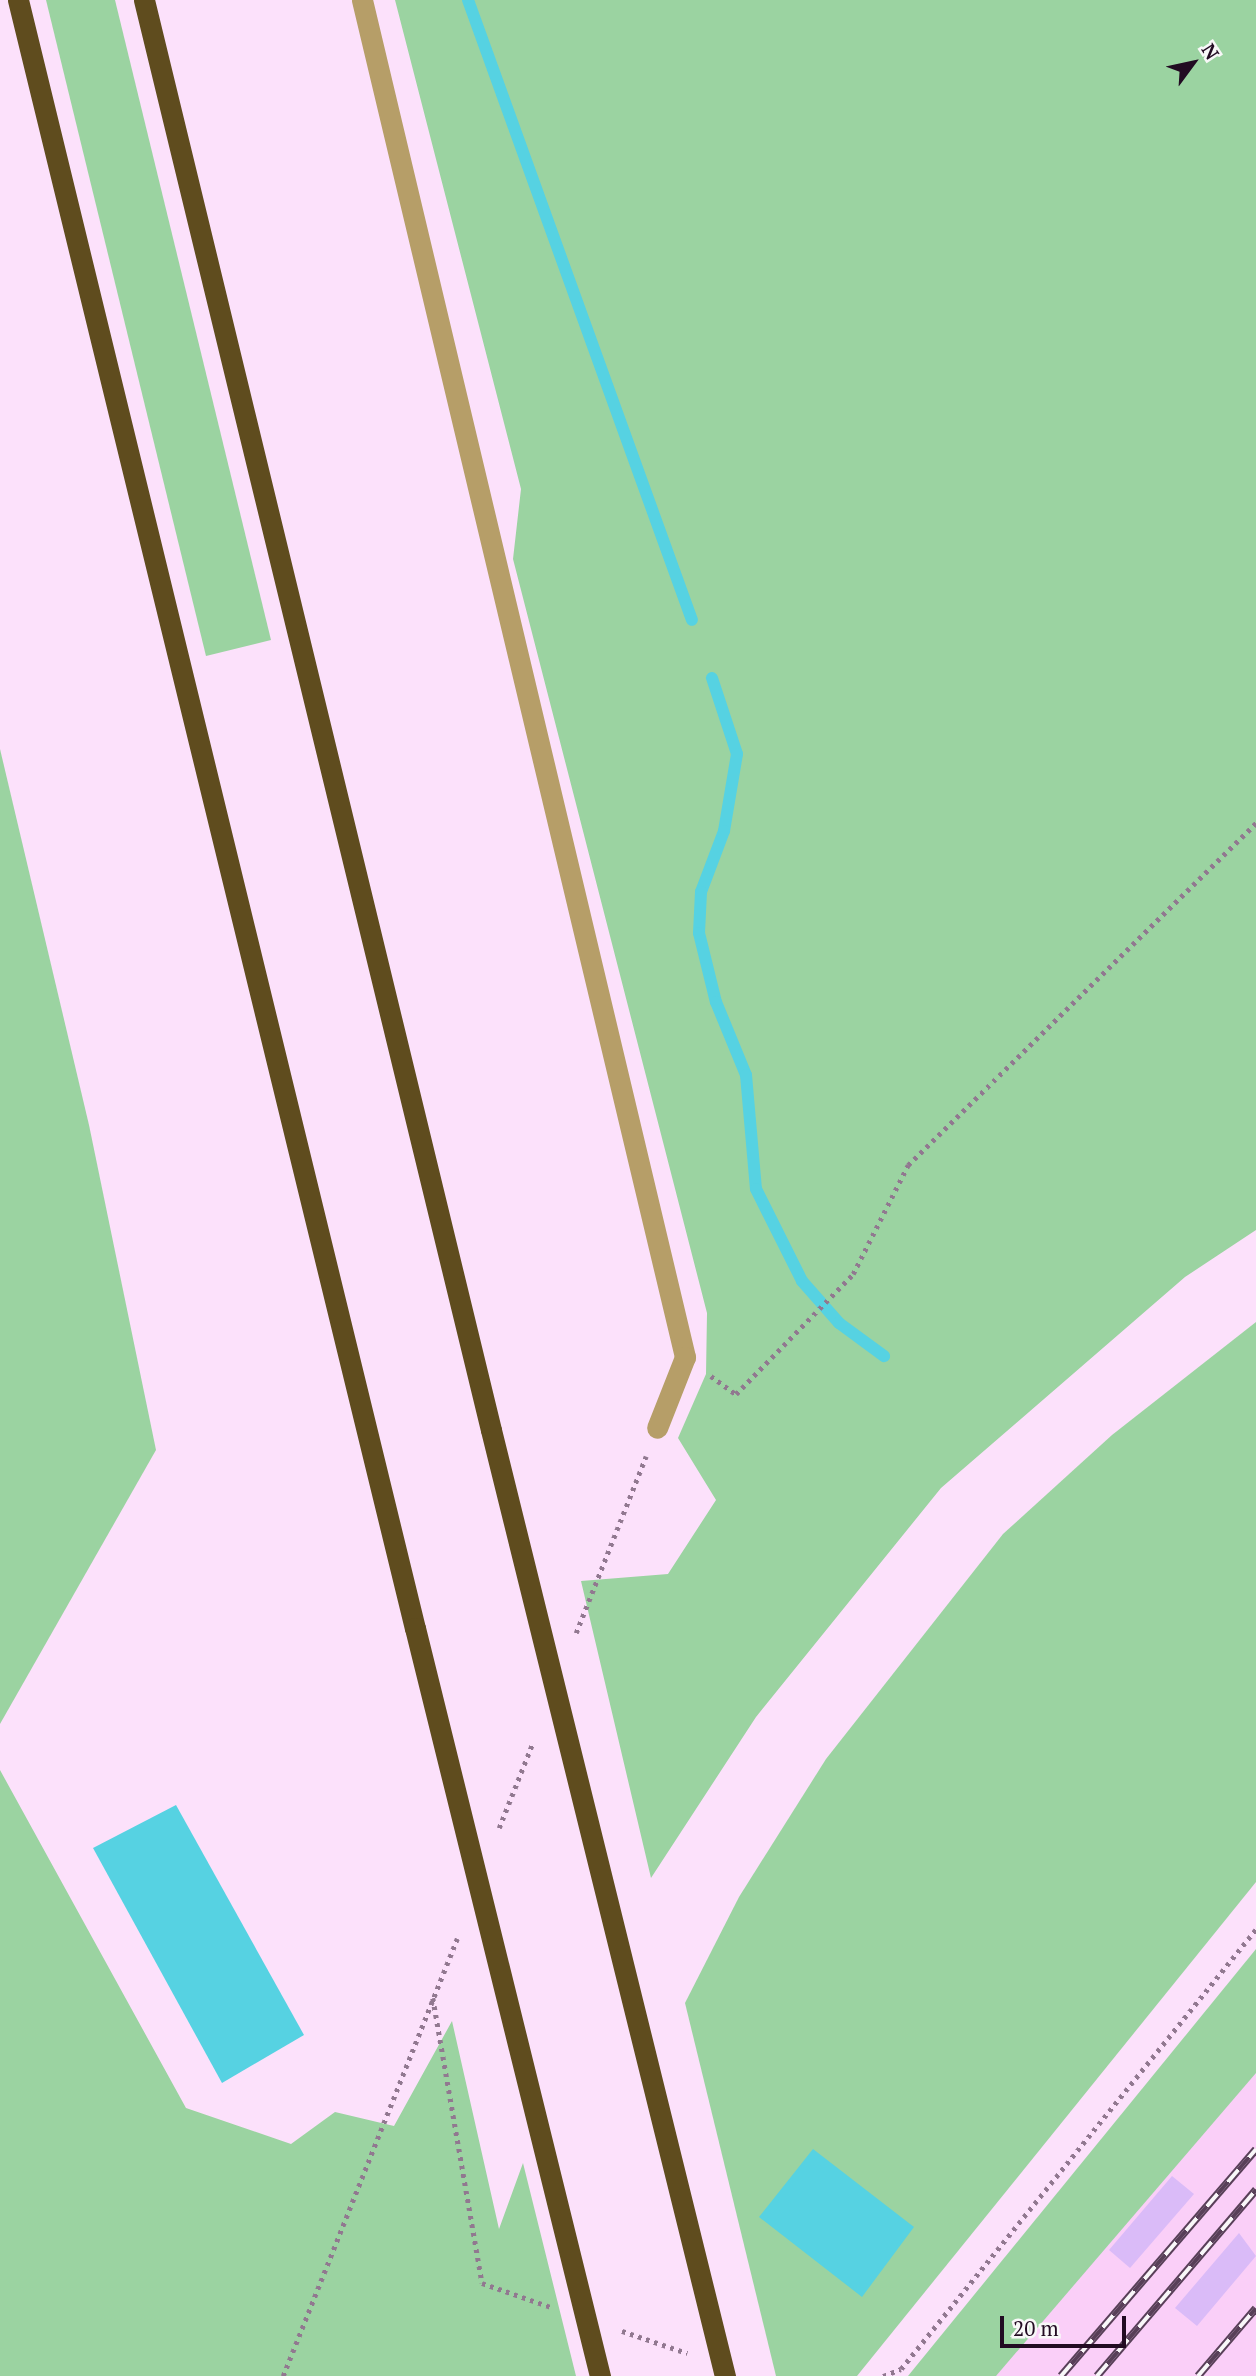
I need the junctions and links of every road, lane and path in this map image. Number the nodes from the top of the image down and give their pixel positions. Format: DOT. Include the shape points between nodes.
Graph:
graph roads {
  1 [pos="18,0"];
  2 [pos="144,0"];
  3 [pos="362,0"];
  4 [pos="1256,823"];
  5 [pos="685,1357"];
  6 [pos="657,1428"];
  7 [pos="1256,1928"];
  8 [pos="433,1998"];
  9 [pos="283,2376"];
  10 [pos="600,2376"];
  11 [pos="725,2376"];
  12 [pos="883,2376"];
  1 -- 10 [label="highway, bridge"];
  2 -- 11 [label="highway, bridge"];
  3 -- 5 [label="lane"];
  4 -- 5 [label="path" via="908,1165 853,1274 736,1394"];
  5 -- 6 [label="lane"];
  7 -- 12 [label="path" via="901,2369"];
  8 -- 9 [label="path"];
}
